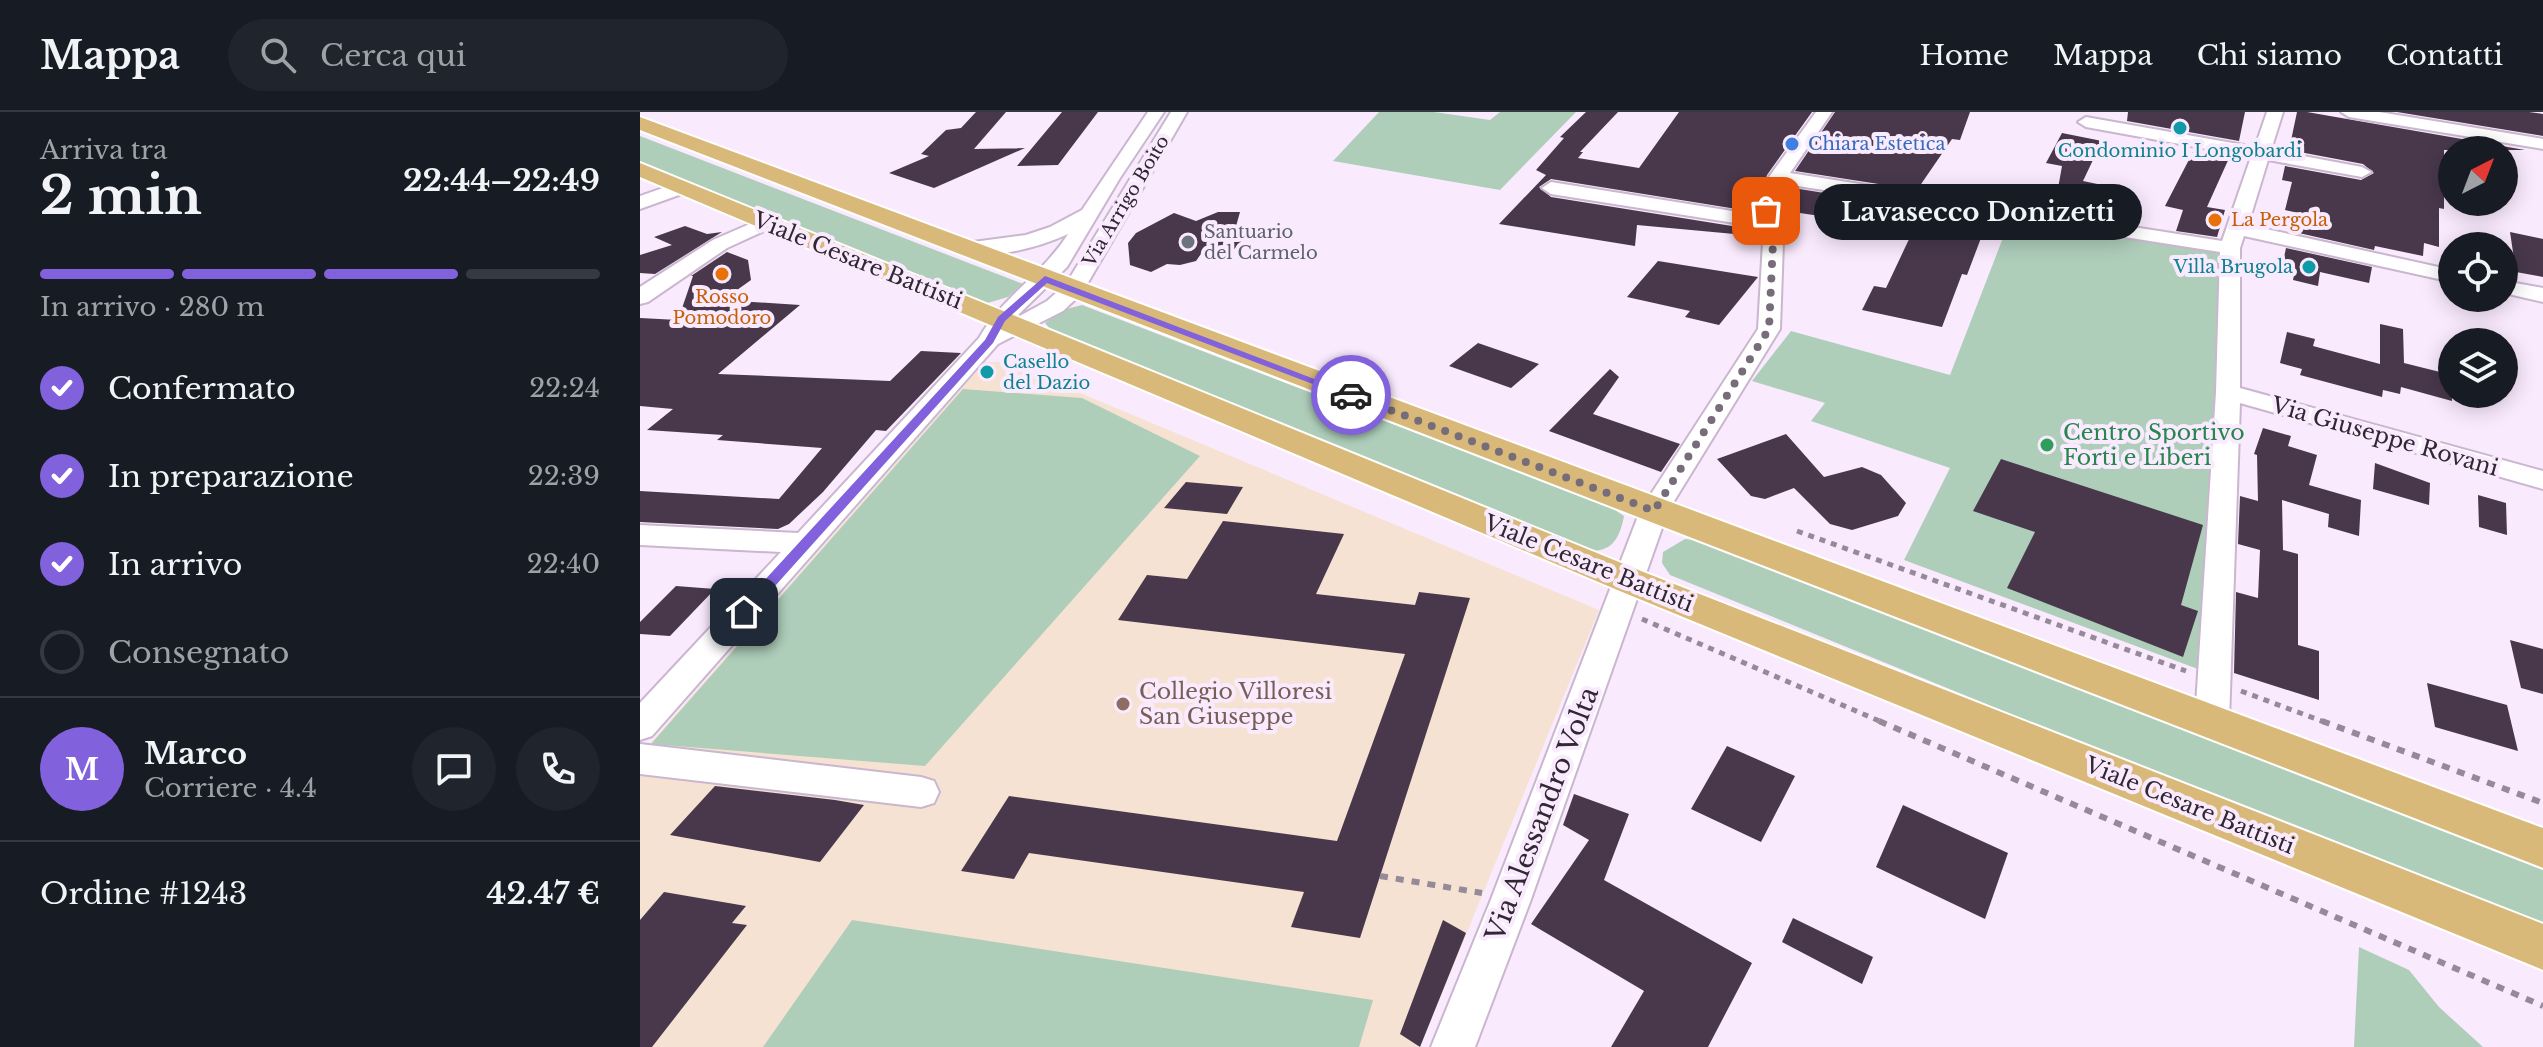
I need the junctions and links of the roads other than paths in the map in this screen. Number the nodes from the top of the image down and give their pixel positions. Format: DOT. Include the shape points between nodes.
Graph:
graph roads {
  1 [pos="1156,112"];
  2 [pos="1179,112"];
  3 [pos="1824,112"];
  4 [pos="2275,112"];
  5 [pos="2349,112"];
  6 [pos="2086,122"];
  7 [pos="640,123"];
  8 [pos="2543,144"];
  9 [pos="2259,153"];
  10 [pos="640,169"];
  11 [pos="2362,172"];
  12 [pos="1778,177"];
  13 [pos="683,187"];
  14 [pos="1551,188"];
  15 [pos="1097,201"];
  16 [pos="640,203"];
  17 [pos="766,223"];
  18 [pos="1769,223"];
  19 [pos="2232,238"];
  20 [pos="965,248"];
  21 [pos="2438,274"];
  22 [pos="1060,284"];
  23 [pos="2518,290"];
  24 [pos="2543,295"];
  25 [pos="640,297"];
  26 [pos="1003,329"];
  27 [pos="2228,392"];
  28 [pos="2543,480"];
  29 [pos="1654,511"];
  30 [pos="640,535"];
  31 [pos="806,543"];
  32 [pos="1624,594"];
  33 [pos="2212,721"];
  34 [pos="640,726"];
  35 [pos="640,759"];
  36 [pos="921,792"];
  37 [pos="2543,848"];
  38 [pos="2543,947"];
  39 [pos="1453,1047"];
  1 -- 15 [label="street, Via Arrigo Boito"];
  2 -- 22 [label="street, Via Arrigo Boito"];
  3 -- 12 [label="street, Via Alessandro Volta"];
  4 -- 9 [label="street"];
  5 -- 8 [label="street"];
  6 -- 9 [label="street"];
  7 -- 20 [label="main road"];
  9 -- 11 [label="street"];
  9 -- 19 [label="street"];
  10 -- 13 [label="main road, Viale Cesare Battisti"];
  12 -- 18 [label="street, Via Alessandro Volta" via="1766,211"];
  12 -- 19 [label="street"];
  13 -- 16 [label="street"];
  13 -- 17 [label="main road, Viale Cesare Battisti"];
  14 -- 18 [label="street"];
  15 -- 20 [label="street" via="1050,236 1015,245"];
  15 -- 22 [label="street, Via Arrigo Boito" via="1060,263"];
  17 -- 25 [label="street" via="720,244"];
  17 -- 26 [label="main road, Viale Cesare Battisti"];
  18 -- 29 [label="street, Via Alessandro Volta" via="1769,329"];
  19 -- 21 [label="street"];
  19 -- 27 [label="street"];
  20 -- 22 [label="main road"];
  22 -- 26 [label="street, Via Arrigo Boito" via="1055,306"];
  22 -- 29 [label="main road"];
  23 -- 24 [label="street"];
  26 -- 31 [label="street, Via Arrigo Boito"];
  26 -- 32 [label="main road, Viale Cesare Battisti"];
  27 -- 28 [label="street, Via Giuseppe Rovani"];
  27 -- 33 [label="street"];
  29 -- 32 [label="street, Via Alessandro Volta"];
  29 -- 33 [label="main road"];
  30 -- 31 [label="street"];
  31 -- 34 [label="street, Via Arrigo Boito"];
  32 -- 38 [label="main road, Viale Cesare Battisti"];
  32 -- 39 [label="street, Via Alessandro Volta"];
  33 -- 37 [label="main road"];
  35 -- 36 [label="street"];
}
